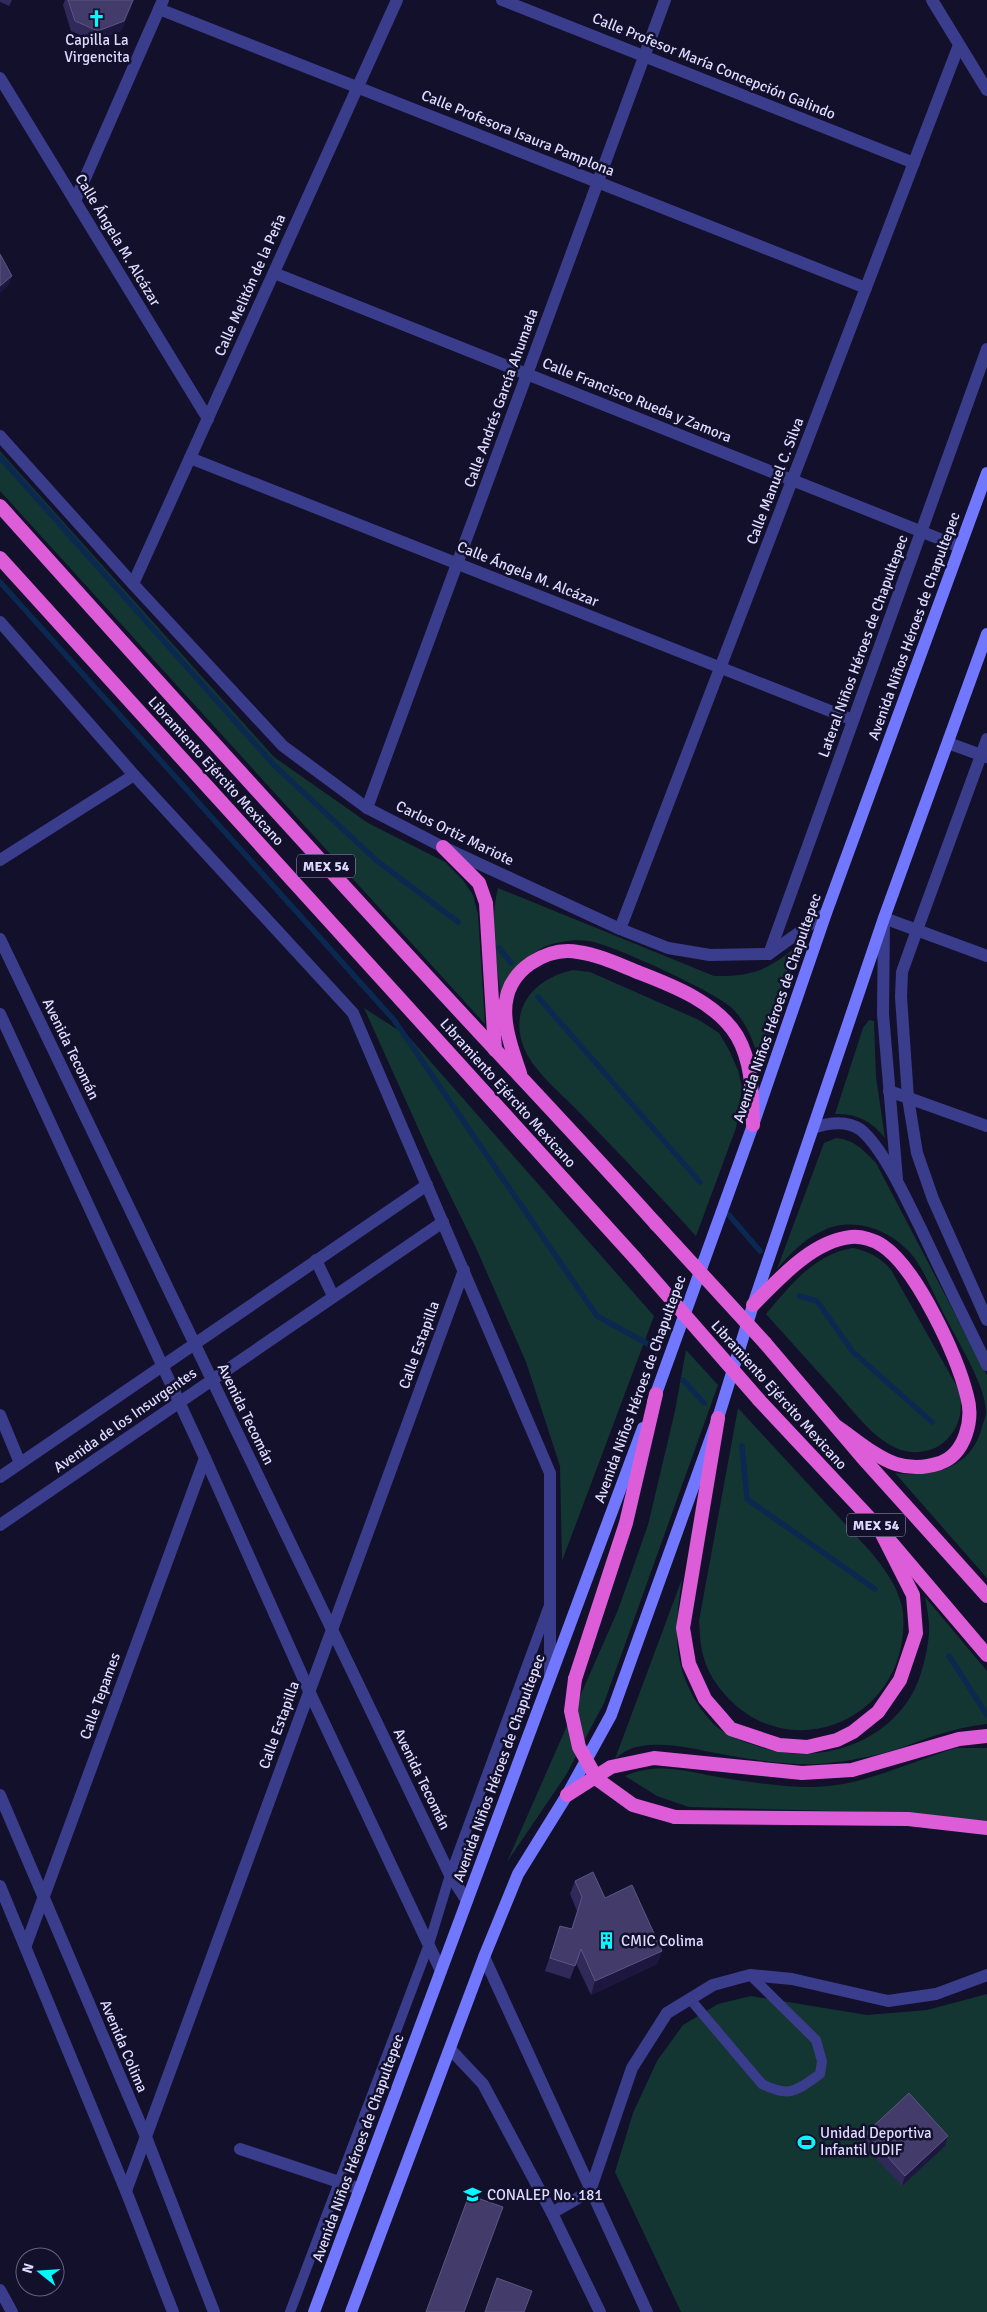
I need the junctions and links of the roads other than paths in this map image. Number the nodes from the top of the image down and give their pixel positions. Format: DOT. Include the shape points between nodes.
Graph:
graph roads {
  1 [pos="397,0"];
  2 [pos="502,0"];
  3 [pos="665,0"];
  4 [pos="932,0"];
  5 [pos="160,5"];
  6 [pos="959,45"];
  7 [pos="644,56"];
  8 [pos="0,78"];
  9 [pos="357,87"];
  10 [pos="987,90"];
  11 [pos="914,163"];
  12 [pos="598,182"];
  13 [pos="75,201"];
  14 [pos="274,273"];
  15 [pos="866,288"];
  16 [pos="987,349"];
  17 [pos="527,374"];
  18 [pos="208,419"];
  19 [pos="0,436"];
  20 [pos="190,458"];
  21 [pos="987,473"];
  22 [pos="792,480"];
  23 [pos="0,506"];
  24 [pos="921,532"];
  25 [pos="960,547"];
  26 [pos="0,558"];
  27 [pos="457,563"];
  28 [pos="133,584"];
  29 [pos="0,622"];
  30 [pos="987,634"];
  31 [pos="720,668"];
  32 [pos="853,720"];
  33 [pos="987,739"];
  34 [pos="948,743"];
  35 [pos="984,756"];
  36 [pos="134,776"];
  37 [pos="367,808"];
  38 [pos="444,847"];
  39 [pos="0,860"];
  40 [pos="826,913"];
  41 [pos="884,918"];
  42 [pos="620,929"];
  43 [pos="917,930"];
  44 [pos="0,939"];
  45 [pos="769,954"];
  46 [pos="987,956"];
  47 [pos="0,1014"];
  48 [pos="494,1050"];
  49 [pos="522,1079"];
  50 [pos="889,1091"];
  51 [pos="908,1098"];
  52 [pos="753,1125"];
  53 [pos="987,1126"];
  54 [pos="813,1128"];
  55 [pos="898,1182"];
  56 [pos="427,1186"];
  57 [pos="443,1222"];
  58 [pos="316,1260"];
  59 [pos="464,1270"];
  60 [pos="333,1296"];
  61 [pos="753,1305"];
  62 [pos="987,1320"];
  63 [pos="194,1344"];
  64 [pos="987,1365"];
  65 [pos="162,1366"];
  66 [pos="212,1379"];
  67 [pos="656,1394"];
  68 [pos="179,1403"];
  69 [pos="0,1415"];
  70 [pos="718,1418"];
  71 [pos="836,1426"];
  72 [pos="204,1458"];
  73 [pos="20,1463"];
  74 [pos="0,1477"];
  75 [pos="0,1525"];
  76 [pos="879,1528"];
  77 [pos="987,1596"];
  78 [pos="550,1602"];
  79 [pos="332,1630"];
  80 [pos="987,1655"];
  81 [pos="550,1678"];
  82 [pos="309,1691"];
  83 [pos="987,1736"];
  84 [pos="0,1795"];
  85 [pos="567,1795"];
  86 [pos="987,1828"];
  87 [pos="450,1875"];
  88 [pos="0,1886"];
  89 [pos="43,1897"];
  90 [pos="467,1901"];
  91 [pos="26,1944"];
  92 [pos="429,1944"];
  93 [pos="484,1957"];
  94 [pos="441,1971"];
  95 [pos="750,1975"];
  96 [pos="987,1975"];
  97 [pos="690,1999"];
  98 [pos="451,2050"];
  99 [pos="146,2137"];
  100 [pos="240,2150"];
  101 [pos="338,2181"];
  102 [pos="360,2189"];
  103 [pos="126,2191"];
  104 [pos="590,2191"];
  105 [pos="552,2213"];
  106 [pos="0,2290"];
  107 [pos="12,2312"];
  108 [pos="173,2312"];
  109 [pos="214,2312"];
  110 [pos="290,2312"];
  111 [pos="314,2312"];
  112 [pos="351,2312"];
  113 [pos="600,2312"];
  114 [pos="647,2312"];
  1 -- 9 [label="street, Calle Melitón de la Peña"];
  2 -- 7 [label="street, Calle Profesor María Concepción Galindo"];
  3 -- 7 [label="street, Calle Andrés García Ahumada"];
  4 -- 6 [label="street"];
  5 -- 9 [label="street, Calle Profesora Isaura Pamplona"];
  5 -- 13 [label="street"];
  6 -- 10 [label="street"];
  6 -- 11 [label="street, Calle Manuel C. Silva"];
  7 -- 11 [label="street, Calle Profesor María Concepción Galindo"];
  7 -- 12 [label="street, Calle Andrés García Ahumada"];
  8 -- 13 [label="street, Calle Ángela M. Alcázar"];
  9 -- 12 [label="street, Calle Profesora Isaura Pamplona"];
  9 -- 14 [label="street, Calle Melitón de la Peña"];
  11 -- 15 [label="street, Calle Manuel C. Silva"];
  12 -- 15 [label="street, Calle Profesora Isaura Pamplona"];
  12 -- 17 [label="street, Calle Andrés García Ahumada"];
  13 -- 18 [label="street, Calle Ángela M. Alcázar"];
  14 -- 17 [label="street, Calle Francisco Rueda y Zamora"];
  14 -- 18 [label="street, Calle Melitón de la Peña"];
  15 -- 22 [label="street, Calle Manuel C. Silva"];
  16 -- 24 [label="street, Lateral Niños Héroes de Chapultepec"];
  17 -- 22 [label="street, Calle Francisco Rueda y Zamora"];
  17 -- 27 [label="street, Calle Andrés García Ahumada"];
  18 -- 20 [label="street, Calle Melitón de la Peña"];
  19 -- 28 [label="street"];
  20 -- 27 [label="street, Calle Ángela M. Alcázar"];
  20 -- 28 [label="street, Calle Melitón de la Peña"];
  21 -- 25 [label="main road, Avenida Niños Héroes de Chapultepec"];
  22 -- 24 [label="street, Calle Francisco Rueda y Zamora"];
  22 -- 31 [label="street, Calle Manuel C. Silva"];
  23 -- 48 [label="highway, Libramiento Ejército Mexicano / MEX 54" via="238,772"];
  24 -- 25 [label="street, Calle Francisco Rueda y Zamora"];
  24 -- 32 [label="street, Lateral Niños Héroes de Chapultepec"];
  25 -- 40 [label="main road, Avenida Niños Héroes de Chapultepec"];
  26 -- 76 [label="highway, Libramiento Ejército Mexicano / MEX 54, bridge" via="635,1258 759,1400"];
  27 -- 31 [label="street, Calle Ángela M. Alcázar"];
  27 -- 37 [label="street, Calle Andrés García Ahumada"];
  28 -- 37 [label="street, Carlos Ortiz Mariote" via="283,746"];
  29 -- 36 [label="street"];
  30 -- 34 [label="main road"];
  31 -- 32 [label="street, Calle Ángela M. Alcázar"];
  31 -- 42 [label="street, Calle Manuel C. Silva"];
  32 -- 45 [label="street, Lateral Niños Héroes de Chapultepec"];
  33 -- 35 [label="street"];
  34 -- 35 [label="street"];
  34 -- 41 [label="main road"];
  35 -- 43 [label="street"];
  36 -- 39 [label="street"];
  36 -- 56 [label="street" via="353,1013"];
  37 -- 38 [label="street, Carlos Ortiz Mariote"];
  38 -- 42 [label="street, Carlos Ortiz Mariote"];
  38 -- 48 [label="highway" via="479,883 486,904"];
  40 -- 45 [label="street"];
  40 -- 52 [label="main road, Avenida Niños Héroes de Chapultepec"];
  41 -- 43 [label="street"];
  41 -- 50 [label="street" via="883,1014"];
  41 -- 54 [label="main road"];
  42 -- 45 [label="street, Carlos Ortiz Mariote" via="668,948 710,955"];
  43 -- 46 [label="street"];
  43 -- 51 [label="street" via="902,972"];
  44 -- 63 [label="street, Avenida Tecomán"];
  47 -- 65 [label="street"];
  48 -- 49 [label="highway, Libramiento Ejército Mexicano / MEX 54"];
  49 -- 52 [label="highway" via="508,1040 506,1023 507,995 513,980 540,957 557,952 577,952 662,981 704,1004 723,1019 736,1035 750,1070"];
  49 -- 71 [label="highway, Libramiento Ejército Mexicano / MEX 54, bridge" via="765,1342"];
  50 -- 51 [label="street"];
  50 -- 55 [label="street"];
  51 -- 53 [label="street"];
  51 -- 62 [label="street" via="922,1170"];
  52 -- 67 [label="main road, Avenida Niños Héroes de Chapultepec"];
  54 -- 55 [label="street" via="836,1123 859,1129 870,1139"];
  54 -- 61 [label="main road"];
  55 -- 64 [label="street"];
  56 -- 57 [label="street"];
  56 -- 58 [label="street, Avenida de los Insurgentes"];
  57 -- 59 [label="street"];
  57 -- 60 [label="street, Avenida de los Insurgentes"];
  58 -- 60 [label="street"];
  58 -- 63 [label="street, Avenida de los Insurgentes"];
  59 -- 78 [label="street" via="550,1473"];
  59 -- 79 [label="street, Calle Estapilla"];
  60 -- 66 [label="street, Avenida de los Insurgentes"];
  61 -- 70 [label="main road"];
  61 -- 71 [label="highway" via="788,1269 809,1253 851,1237 870,1239 884,1246 910,1272 946,1341 968,1397 969,1424 959,1451 946,1461 927,1468 910,1468 894,1464"];
  63 -- 65 [label="street, Avenida de los Insurgentes"];
  63 -- 66 [label="street, Avenida Tecomán"];
  65 -- 68 [label="street"];
  65 -- 73 [label="street, Avenida de los Insurgentes"];
  66 -- 68 [label="street, Avenida de los Insurgentes"];
  66 -- 79 [label="street, Avenida Tecomán"];
  67 -- 81 [label="main road, Avenida Niños Héroes de Chapultepec"];
  67 -- 86 [label="highway, bridge" via="626,1524 575,1679 571,1711 579,1747 597,1779 633,1805 675,1817 908,1819"];
  68 -- 72 [label="street"];
  68 -- 75 [label="street, Avenida de los Insurgentes"];
  69 -- 73 [label="street"];
  70 -- 76 [label="highway" via="683,1628 689,1664 705,1699 731,1729 779,1745 807,1747 837,1740 878,1712 900,1680 916,1633 913,1595"];
  70 -- 85 [label="main road" via="611,1715"];
  71 -- 77 [label="highway, Libramiento Ejército Mexicano / MEX 54"];
  72 -- 82 [label="street"];
  72 -- 89 [label="street, Calle Tepames"];
  73 -- 74 [label="street, Avenida de los Insurgentes"];
  76 -- 80 [label="highway, Libramiento Ejército Mexicano / MEX 54"];
  78 -- 81 [label="street"];
  78 -- 87 [label="lane"];
  79 -- 82 [label="street, Calle Estapilla"];
  79 -- 87 [label="street, Avenida Tecomán"];
  81 -- 90 [label="main road, Avenida Niños Héroes de Chapultepec"];
  82 -- 92 [label="street"];
  82 -- 99 [label="street, Calle Estapilla"];
  83 -- 85 [label="highway" via="959,1739 852,1770 802,1773 654,1758 611,1767"];
  84 -- 89 [label="street, Avenida Colima"];
  85 -- 93 [label="main road" via="518,1874"];
  87 -- 90 [label="street, Avenida Tecomán"];
  87 -- 92 [label="lane"];
  88 -- 91 [label="street"];
  89 -- 91 [label="street, Calle Tepames"];
  89 -- 99 [label="street, Avenida Colima"];
  90 -- 94 [label="main road, Avenida Niños Héroes de Chapultepec"];
  91 -- 103 [label="street"];
  92 -- 94 [label="street"];
  92 -- 101 [label="lane"];
  93 -- 98 [label="main road"];
  93 -- 104 [label="street"];
  94 -- 102 [label="main road, Avenida Niños Héroes de Chapultepec"];
  95 -- 96 [label="street" via="792,1980 888,2001 936,1994"];
  95 -- 97 [label="street" via="713,1984"];
  95 -- 97 [label="lane" via="816,2040 822,2061 820,2074 794,2092 778,2092 762,2084"];
  97 -- 104 [label="street" via="667,2013 632,2068"];
  98 -- 105 [label="street" via="483,2084"];
  98 -- 112 [label="main road"];
  99 -- 103 [label="street, Calle Estapilla"];
  99 -- 109 [label="street, Avenida Colima"];
  100 -- 101 [label="street"];
  101 -- 102 [label="street"];
  101 -- 110 [label="lane"];
  102 -- 111 [label="main road, Avenida Niños Héroes de Chapultepec"];
  103 -- 108 [label="street"];
  104 -- 105 [label="street"];
  104 -- 114 [label="street"];
  105 -- 113 [label="street"];
  106 -- 107 [label="street"];
}
